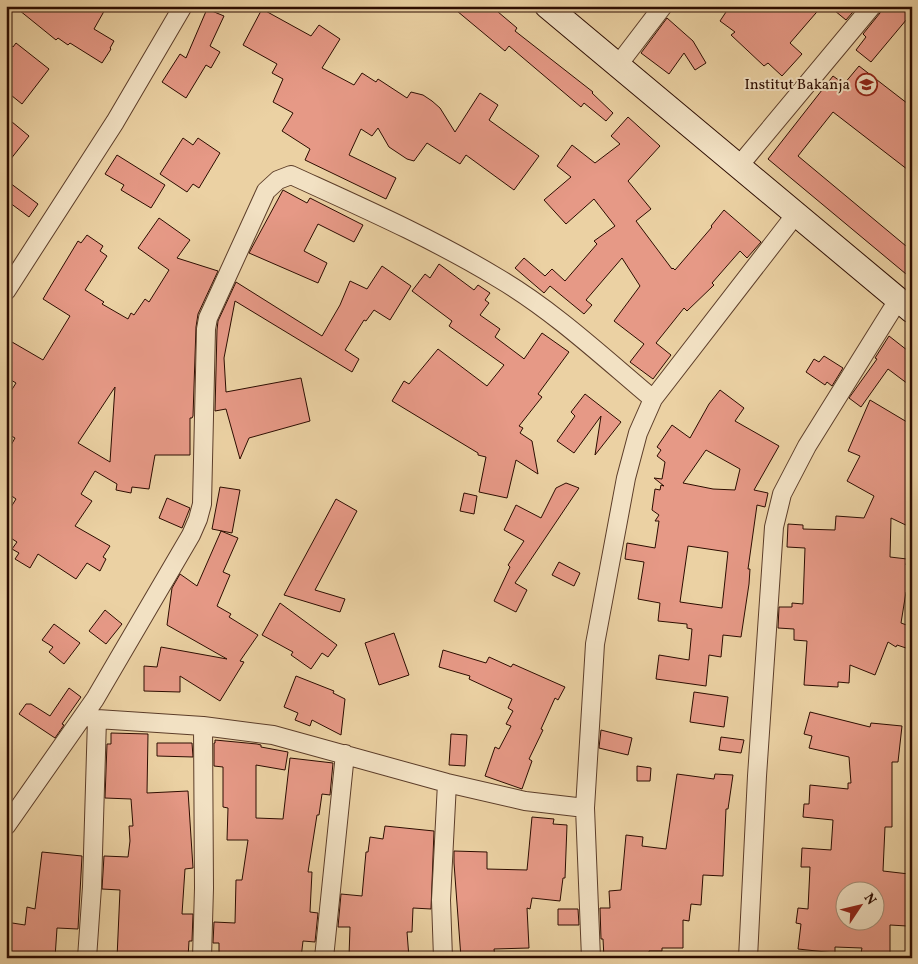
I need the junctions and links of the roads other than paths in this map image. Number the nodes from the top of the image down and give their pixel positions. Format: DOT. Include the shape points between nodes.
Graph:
graph roads {
  1 [pos="183,6"];
  2 [pos="547,6"];
  3 [pos="663,6"];
  4 [pos="872,6"];
  5 [pos="618,65"];
  6 [pos="738,167"];
  7 [pos="796,214"];
  8 [pos="6,291"];
  9 [pos="905,306"];
  10 [pos="653,399"];
  11 [pos="90,717"];
  12 [pos="203,726"];
  13 [pos="345,754"];
  14 [pos="447,783"];
  15 [pos="585,808"];
  16 [pos="6,826"];
  17 [pos="87,958"];
  18 [pos="202,958"];
  19 [pos="324,958"];
  20 [pos="443,958"];
  21 [pos="591,958"];
  22 [pos="748,958"];
  1 -- 8 [label="street" via="115,122"];
  2 -- 5 [label="main road"];
  3 -- 5 [label="street"];
  4 -- 6 [label="street"];
  5 -- 6 [label="main road"];
  6 -- 7 [label="main road"];
  7 -- 9 [label="main road"];
  7 -- 10 [label="street"];
  9 -- 22 [label="street" via="807,446 782,494 774,527"];
  10 -- 11 [label="street" via="542,307 498,278 413,231 291,175 278,180 266,191 208,318 202,504 198,519 95,699"];
  10 -- 15 [label="street" via="638,432 626,478 594,644"];
  11 -- 12 [label="street"];
  11 -- 16 [label="street"];
  11 -- 17 [label="street" via="92,887"];
  12 -- 13 [label="street" via="273,735"];
  12 -- 18 [label="street"];
  13 -- 14 [label="street"];
  13 -- 19 [label="street"];
  14 -- 15 [label="street" via="525,800"];
  14 -- 20 [label="street" via="441,900"];
  15 -- 21 [label="street"];
}
